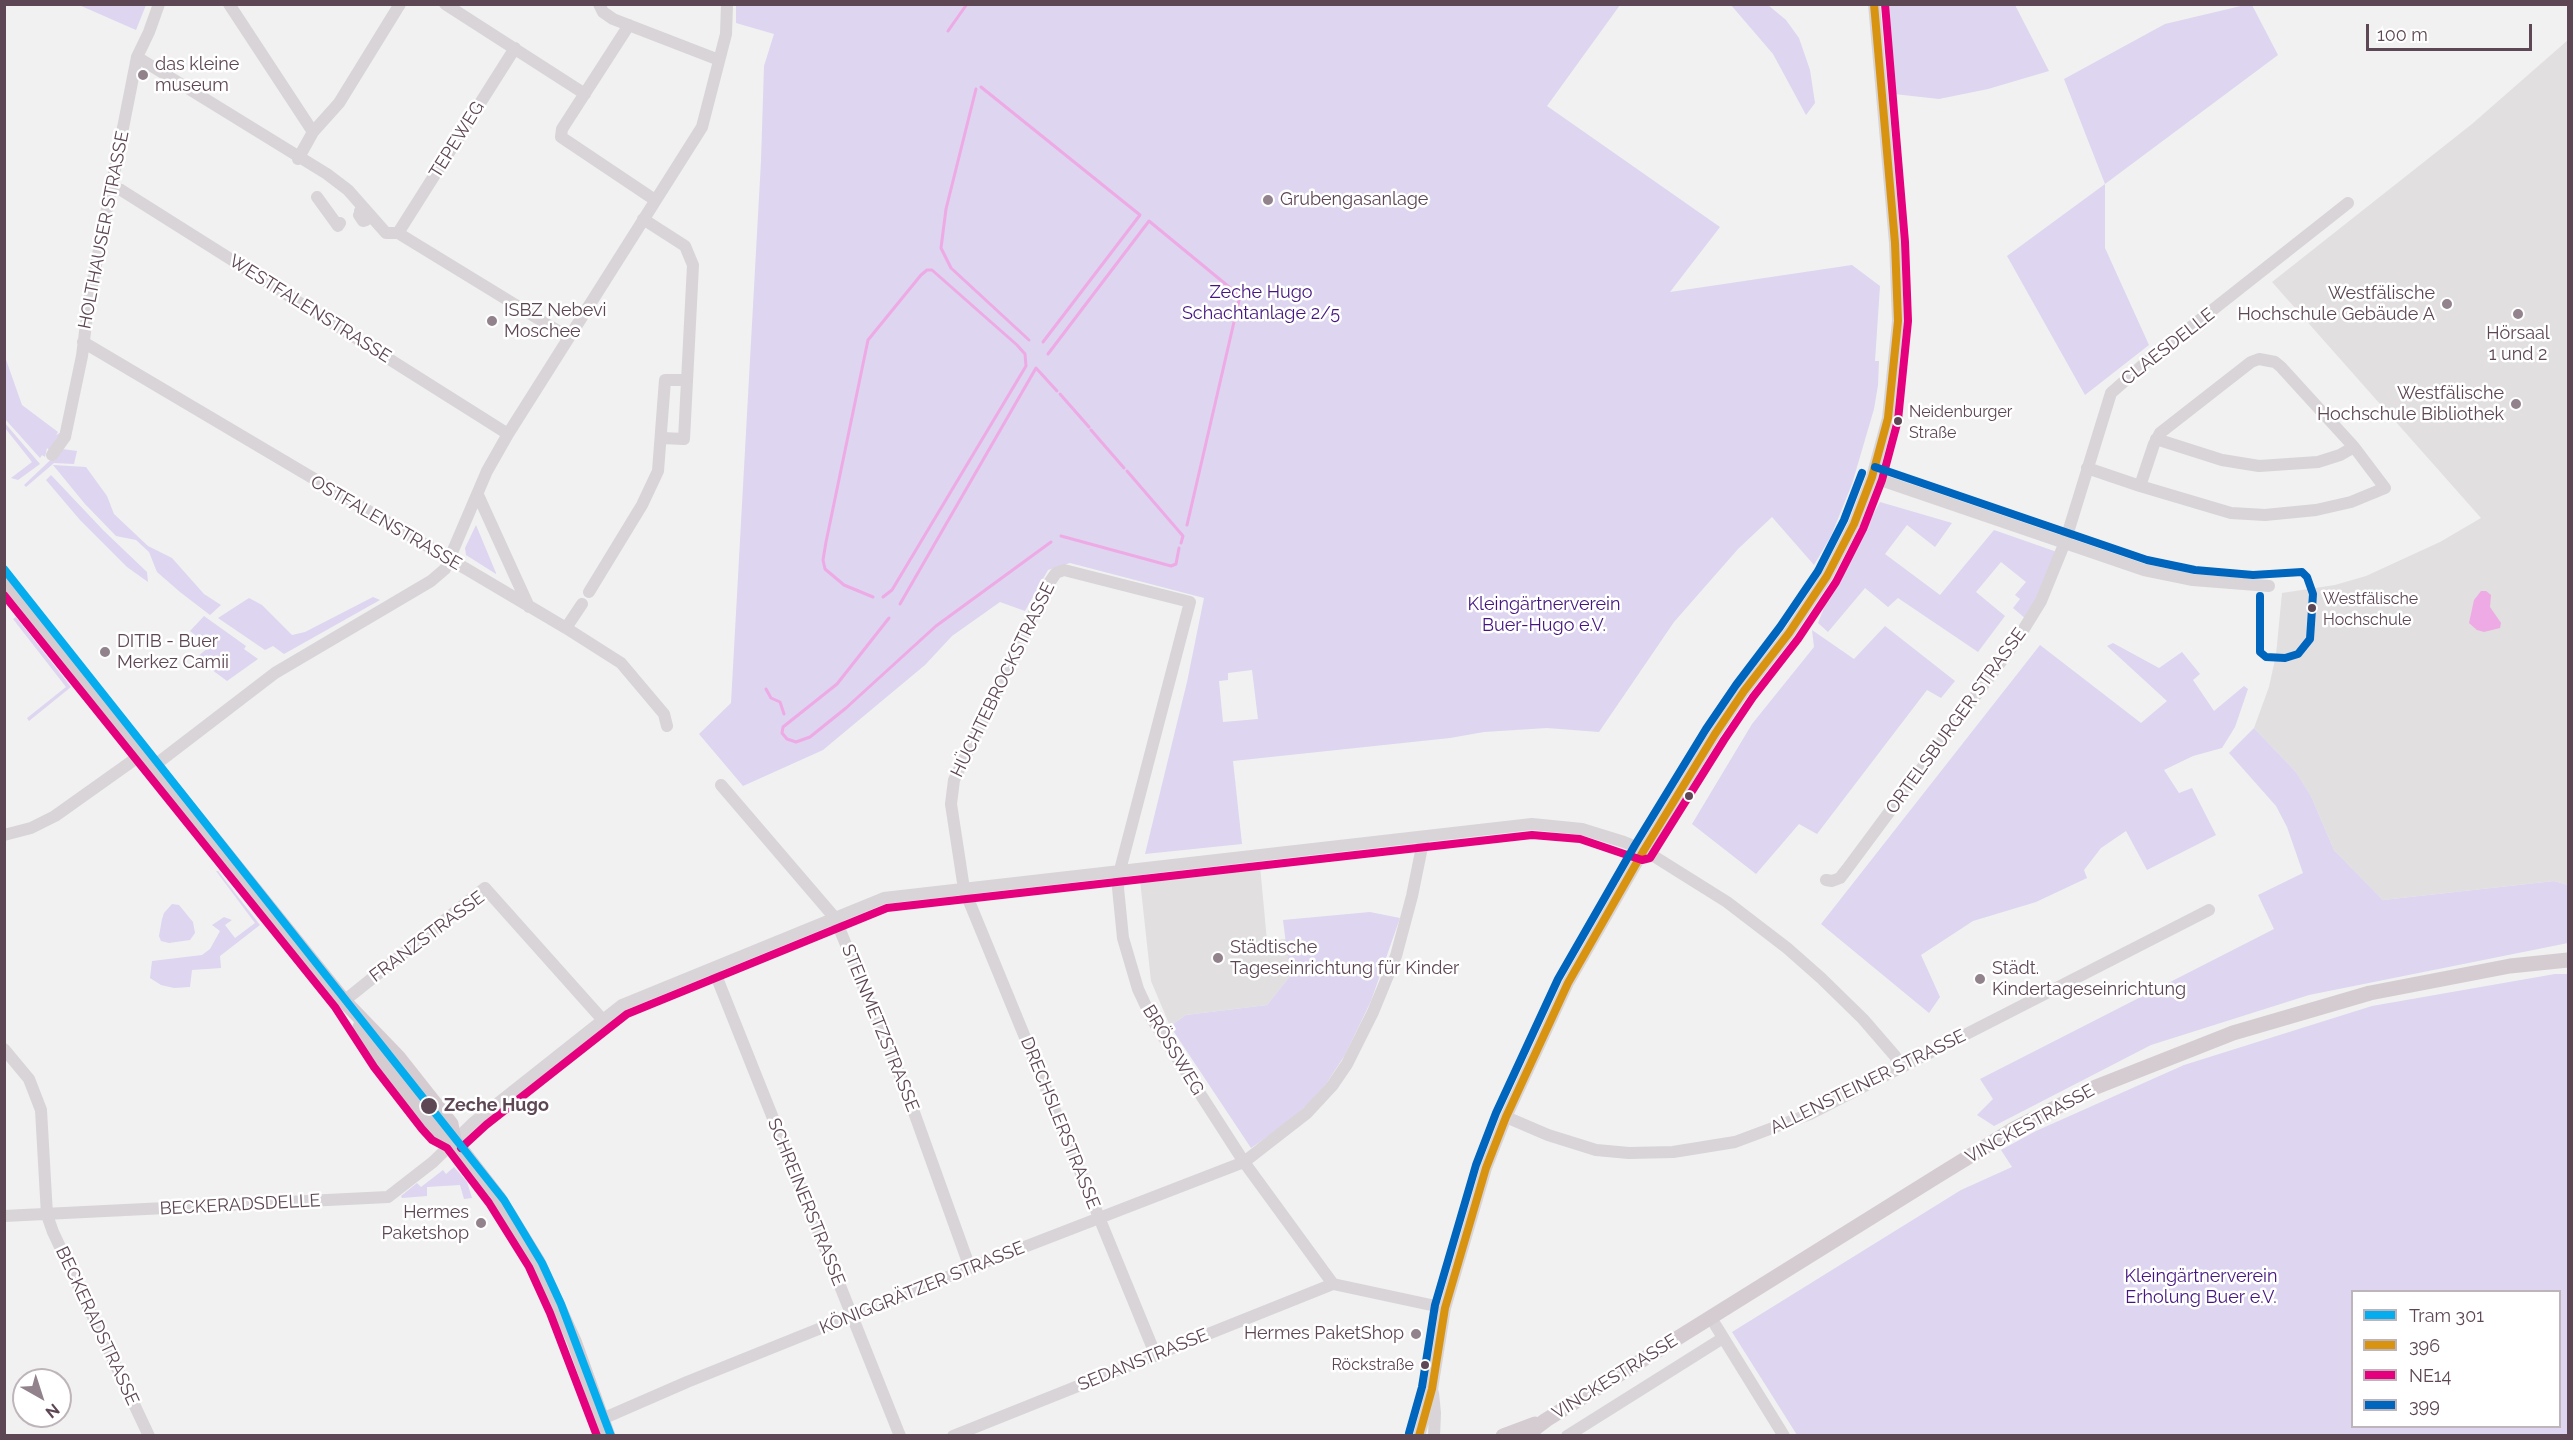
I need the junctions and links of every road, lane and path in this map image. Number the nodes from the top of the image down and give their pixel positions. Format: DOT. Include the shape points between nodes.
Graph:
graph roads {
  1 [pos="159,4"];
  2 [pos="229,4"];
  3 [pos="445,4"];
  4 [pos="599,4"];
  5 [pos="727,4"];
  6 [pos="1874,4"];
  7 [pos="396,6"];
  8 [pos="629,25"];
  9 [pos="515,48"];
  10 [pos="136,57"];
  11 [pos="719,60"];
  12 [pos="585,94"];
  13 [pos="313,132"];
  14 [pos="302,160"];
  15 [pos="111,188"];
  16 [pos="318,197"];
  17 [pos="655,200"];
  18 [pos="2348,203"];
  19 [pos="643,219"];
  20 [pos="340,223"];
  21 [pos="398,233"];
  22 [pos="568,337"];
  23 [pos="83,342"];
  24 [pos="687,380"];
  25 [pos="508,434"];
  26 [pos="662,438"];
  27 [pos="2156,439"];
  28 [pos="2354,447"];
  29 [pos="52,455"];
  30 [pos="2087,468"];
  31 [pos="1872,477"];
  32 [pos="2140,486"];
  33 [pos="478,495"];
  34 [pos="2065,542"];
  35 [pos="449,560"];
  36 [pos="4,578"];
  37 [pos="2269,586"];
  38 [pos="589,592"];
  39 [pos="1190,602"];
  40 [pos="582,604"];
  41 [pos="529,607"];
  42 [pos="566,628"];
  43 [pos="667,726"];
  44 [pos="145,752"];
  45 [pos="154,765"];
  46 [pos="721,785"];
  47 [pos="4,835"];
  48 [pos="1424,837"];
  49 [pos="1644,850"];
  50 [pos="1120,870"];
  51 [pos="1826,880"];
  52 [pos="964,890"];
  53 [pos="2209,910"];
  54 [pos="835,918"];
  55 [pos="2568,960"];
  56 [pos="713,968"];
  57 [pos="344,1001"];
  58 [pos="603,1019"];
  59 [pos="4,1049"];
  60 [pos="1900,1068"];
  61 [pos="1506,1117"];
  62 [pos="454,1140"];
  63 [pos="1244,1162"];
  64 [pos="47,1215"];
  65 [pos="4,1216"];
  66 [pos="1099,1218"];
  67 [pos="970,1268"];
  68 [pos="1333,1284"];
  69 [pos="1445,1308"];
  70 [pos="852,1316"];
  71 [pos="1711,1318"];
  72 [pos="1723,1338"];
  73 [pos="1156,1356"];
  74 [pos="1432,1389"];
  75 [pos="602,1419"];
  76 [pos="1546,1420"];
  77 [pos="149,1436"];
  78 [pos="608,1436"];
  79 [pos="900,1436"];
  80 [pos="953,1436"];
  81 [pos="1419,1436"];
  82 [pos="1434,1436"];
  83 [pos="1503,1436"];
  84 [pos="1525,1436"];
  85 [pos="1567,1436"];
  86 [pos="1784,1436"];
  1 -- 10 [label="street, HOLTHAUSER STRASSE"];
  2 -- 13 [label="street"];
  3 -- 9 [label="street"];
  4 -- 8 [label="street" via="607,15"];
  5 -- 11 [label="street" via="726,34"];
  6 -- 31 [label="street" via="1898,321 1888,418"];
  7 -- 13 [label="street" via="339,103"];
  8 -- 11 [label="street"];
  8 -- 12 [label="street"];
  9 -- 12 [label="street"];
  9 -- 21 [label="street, TEPEWEG"];
  10 -- 14 [label="street"];
  10 -- 15 [label="street, HOLTHAUSER STRASSE"];
  11 -- 17 [label="street" via="702,127"];
  12 -- 17 [label="street" via="562,129 563,140"];
  13 -- 14 [label="street"];
  14 -- 21 [label="street" via="348,190 362,212 386,233"];
  15 -- 23 [label="street, HOLTHAUSER STRASSE"];
  15 -- 25 [label="street, WESTFALENSTRASSE" via="121,190"];
  16 -- 20 [label="street" via="338,226"];
  17 -- 19 [label="street"];
  18 -- 30 [label="street, CLAESDELLE" via="2117,387 2105,406"];
  19 -- 22 [label="street"];
  19 -- 24 [label="street" via="685,246 692,257"];
  21 -- 22 [label="street"];
  22 -- 25 [label="street"];
  23 -- 29 [label="street, HOLTHAUSER STRASSE" via="66,437"];
  23 -- 35 [label="street, OSTFALENSTRASSE"];
  24 -- 26 [label="street" via="665,380"];
  24 -- 26 [label="street" via="684,439"];
  25 -- 33 [label="street"];
  26 -- 38 [label="street" via="658,471 642,505"];
  27 -- 28 [label="street" via="2222,460 2259,466 2318,462"];
  27 -- 28 [label="street" via="2259,359 2276,362"];
  27 -- 32 [label="street"];
  28 -- 32 [label="street" via="2385,488 2351,502 2316,510 2231,513"];
  30 -- 32 [label="street"];
  30 -- 34 [label="street, CLAESDELLE"];
  31 -- 34 [label="street"];
  31 -- 49 [label="street" via="1854,524 1827,576 1721,725"];
  33 -- 35 [label="street"];
  33 -- 41 [label="street"];
  34 -- 37 [label="street" via="2144,570 2193,580"];
  34 -- 51 [label="street, ORTELSBURGER STRASSE" via="2041,601 2017,640 1840,878"];
  35 -- 41 [label="street, OSTFALENSTRASSE"];
  35 -- 45 [label="street" via="432,581 275,673"];
  36 -- 44 [label="main road"];
  39 -- 50 [label="street, BRÖSSWEG"];
  39 -- 52 [label="street, HÜCHTEBROCKSTRASSE" via="1072,571 1053,575 954,780 951,804"];
  40 -- 42 [label="street"];
  41 -- 42 [label="street, OSTFALENSTRASSE"];
  42 -- 43 [label="street, OSTFALENSTRASSE" via="621,663 664,714"];
  44 -- 45 [label="main road"];
  44 -- 47 [label="street" via="55,816"];
  45 -- 57 [label="main road"];
  46 -- 54 [label="street, STEINMETZSTRASSE"];
  48 -- 49 [label="street, BECKERADSDELLE" via="1532,824 1582,829"];
  48 -- 50 [label="street, BECKERADSDELLE"];
  48 -- 63 [label="street, KÖNIGGRÄTZER STRASSE" via="1396,956 1347,1064 1307,1113"];
  49 -- 60 [label="street, BECKERADSDELLE" via="1727,902 1787,948 1863,1019 1895,1056"];
  49 -- 61 [label="street" via="1568,983"];
  50 -- 52 [label="street, BECKERADSDELLE"];
  50 -- 63 [label="street, BRÖSSWEG" via="1118,888 1124,938 1143,1001 1162,1038"];
  52 -- 54 [label="street, BECKERADSDELLE" via="884,898"];
  52 -- 66 [label="street, DRECHSLERSTRASSE"];
  53 -- 60 [label="street, ALLENSTEINER STRASSE"];
  54 -- 56 [label="street, BECKERADSDELLE"];
  54 -- 67 [label="street, STEINMETZSTRASSE" via="906,1090"];
  55 -- 71 [label="main road, VINCKESTRASSE" via="2488,970 2370,993 2233,1033 2106,1083 2014,1130"];
  56 -- 58 [label="street, BECKERADSDELLE" via="622,1005"];
  56 -- 70 [label="street, SCHREINERSTRASSE"];
  57 -- 58 [label="street, FRANZSTRASSE" via="485,888"];
  57 -- 62 [label="main road" via="415,1077 451,1124"];
  58 -- 62 [label="street, BECKERADSDELLE"];
  59 -- 64 [label="street, BECKERADSTRASSE" via="29,1079 41,1110"];
  60 -- 61 [label="street, ALLENSTEINER STRASSE" via="1784,1125 1736,1142 1693,1150 1596,1150"];
  61 -- 69 [label="street" via="1486,1168"];
  62 -- 64 [label="street, BECKERADSDELLE" via="388,1197"];
  62 -- 75 [label="main road" via="498,1197 538,1262 565,1320"];
  63 -- 66 [label="street, KÖNIGGRÄTZER STRASSE"];
  63 -- 68 [label="street, BRÖSSWEG"];
  64 -- 65 [label="street, BECKERADSDELLE"];
  64 -- 77 [label="street, BECKERADSTRASSE"];
  66 -- 67 [label="street, KÖNIGGRÄTZER STRASSE"];
  66 -- 73 [label="street, DRECHSLERSTRASSE"];
  67 -- 70 [label="street, KÖNIGGRÄTZER STRASSE"];
  68 -- 69 [label="street"];
  68 -- 73 [label="street, SEDANSTRASSE"];
  69 -- 74 [label="street"];
  70 -- 75 [label="street, KÖNIGGRÄTZER STRASSE"];
  70 -- 79 [label="street, SCHREINERSTRASSE"];
  71 -- 72 [label="street"];
  71 -- 76 [label="main road, VINCKESTRASSE"];
  72 -- 85 [label="street, VINCKESTRASSE"];
  72 -- 86 [label="street"];
  73 -- 80 [label="street, SEDANSTRASSE"];
  74 -- 81 [label="street"];
  74 -- 82 [label="street"];
  75 -- 78 [label="main road"];
  76 -- 83 [label="main road, VINCKESTRASSE"];
  76 -- 84 [label="main road, VINCKESTRASSE"];
}
